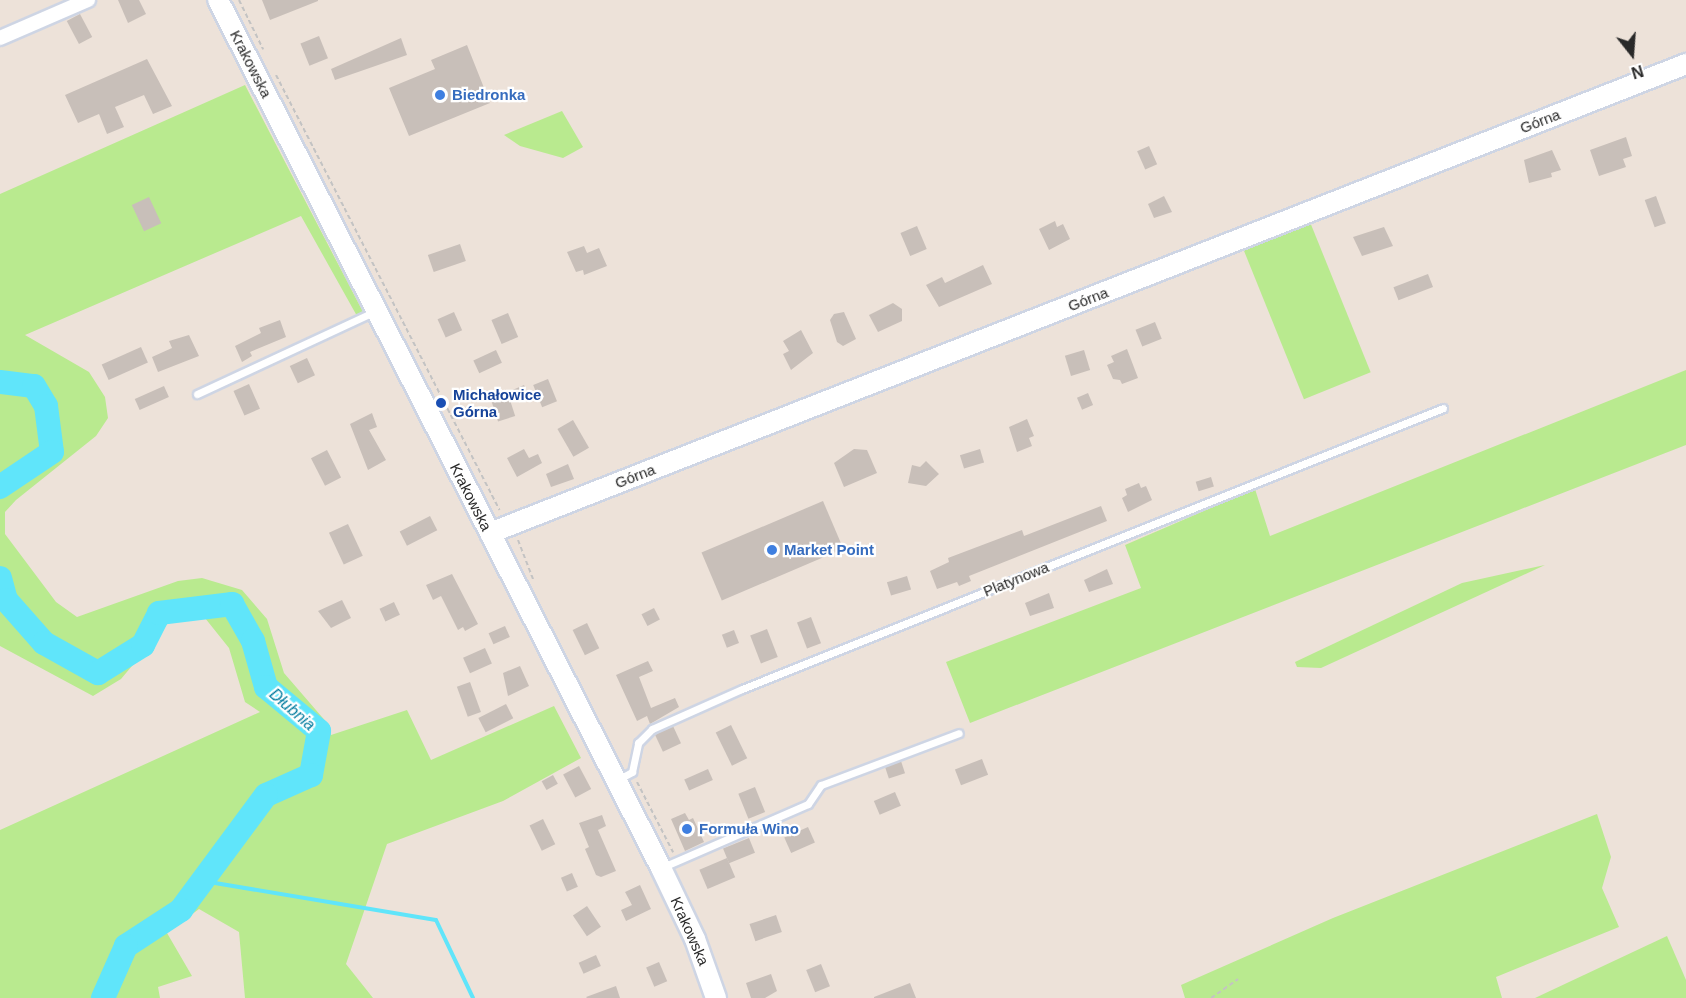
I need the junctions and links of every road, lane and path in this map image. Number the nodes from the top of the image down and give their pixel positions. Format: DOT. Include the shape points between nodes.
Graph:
graph roads {
  1 [pos="88,0"];
  2 [pos="218,0"];
  3 [pos="239,0"];
  4 [pos="0,38"];
  5 [pos="267,57"];
  6 [pos="1686,64"];
  7 [pos="272,68"];
  8 [pos="376,311"];
  9 [pos="197,394"];
  10 [pos="1443,408"];
  11 [pos="518,522"];
  12 [pos="490,533"];
  13 [pos="536,586"];
  14 [pos="959,733"];
  15 [pos="624,776"];
  16 [pos="669,865"];
  17 [pos="1238,980"];
  18 [pos="716,998"];
  19 [pos="1211,998"];
  1 -- 4 [label="street"];
  2 -- 8 [label="street, Krakowska"];
  3 -- 5 [label="path"];
  6 -- 11 [label="street, Górna"];
  7 -- 11 [label="path" via="501,513 515,515"];
  8 -- 9 [label="lane"];
  8 -- 12 [label="street, Krakowska"];
  10 -- 15 [label="lane, Platynowa" via="732,693 652,729 638,742"];
  11 -- 12 [label="street, Górna"];
  11 -- 13 [label="path" via="522,531 518,545"];
  12 -- 15 [label="street, Krakowska"];
  14 -- 16 [label="lane" via="821,785 808,804"];
  15 -- 16 [label="street, Krakowska"];
  15 -- 16 [label="path"];
  16 -- 18 [label="street, Krakowska"];
  17 -- 19 [label="path"];
}
